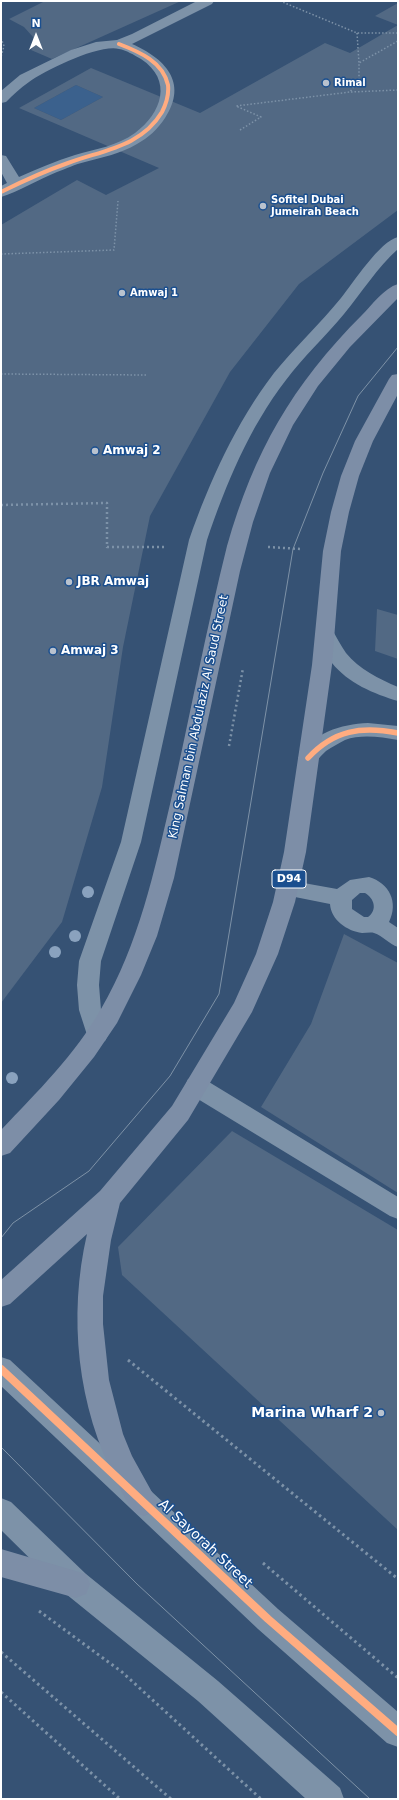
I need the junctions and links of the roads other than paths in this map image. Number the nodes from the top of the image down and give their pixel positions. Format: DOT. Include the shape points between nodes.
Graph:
graph roads {
  1 [pos="207,1"];
  2 [pos="119,44"];
  3 [pos="1,99"];
  4 [pos="1,158"];
  5 [pos="15,184"];
  6 [pos="1,192"];
  7 [pos="398,241"];
  8 [pos="398,289"];
  9 [pos="398,379"];
  10 [pos="326,636"];
  11 [pos="398,694"];
  12 [pos="398,733"];
  13 [pos="308,758"];
  14 [pos="288,888"];
  15 [pos="341,898"];
  16 [pos="390,917"];
  17 [pos="398,939"];
  18 [pos="97,1035"];
  19 [pos="196,1086"];
  20 [pos="35,1110"];
  21 [pos="1,1129"];
  22 [pos="1,1146"];
  23 [pos="108,1198"];
  24 [pos="398,1209"];
  25 [pos="1,1296"];
  26 [pos="1,1369"];
  27 [pos="144,1503"];
  28 [pos="1,1511"];
  29 [pos="1,1563"];
  30 [pos="76,1584"];
  31 [pos="398,1732"];
  32 [pos="329,1799"];
  1 -- 2 [label="street"];
  2 -- 3 [label="street" via="96,46 76,53 25,78"];
  2 -- 5 [label="street" via="145,55 163,72 167,82 167,101 156,121 147,131 127,144 78,159"];
  4 -- 5 [label="street"];
  5 -- 6 [label="street"];
  7 -- 18 [label="lane" via="380,257 354,293 280,377 240,437 210,504 198,540 131,842 90,961 88,992"];
  8 -- 18 [label="main road, King Salman bin Abdulaziz Al Saud Street" via="349,338 314,379 292,412 256,482 242,521 232,561 197,730 160,887 140,953"];
  9 -- 10 [label="main road, D94" via="381,408 356,462 340,512 332,551"];
  10 -- 11 [label="street" via="339,658 349,667 375,685"];
  10 -- 13 [label="main road, D94"];
  12 -- 13 [label="street" via="387,730 363,730 340,734 322,744"];
  13 -- 14 [label="main road, D94"];
  14 -- 15 [label="lane"];
  14 -- 19 [label="main road, D94" via="266,954 244,1006"];
  15 -- 16 [label="lane" via="340,907 345,916 354,922 366,926"];
  15 -- 16 [label="lane" via="347,891 358,886 381,888 390,894 395,903"];
  16 -- 17 [label="lane"];
  18 -- 20 [label="main road, King Salman bin Abdulaziz Al Saud Street" via="69,1073"];
  19 -- 23 [label="main road, D94" via="180,1113"];
  19 -- 24 [label="lane"];
  20 -- 21 [label="main road"];
  20 -- 22 [label="main road, King Salman bin Abdulaziz Al Saud Street"];
  23 -- 25 [label="main road, D94"];
  23 -- 27 [label="main road" via="91,1284 90,1329 94,1372 104,1417 121,1461"];
  26 -- 27 [label="street, Al Sayorah Street"];
  27 -- 31 [label="street, Al Sayorah Street" via="268,1619"];
  28 -- 30 [label="street"];
  29 -- 30 [label="main road"];
  30 -- 32 [label="street" via="208,1691"];
}
